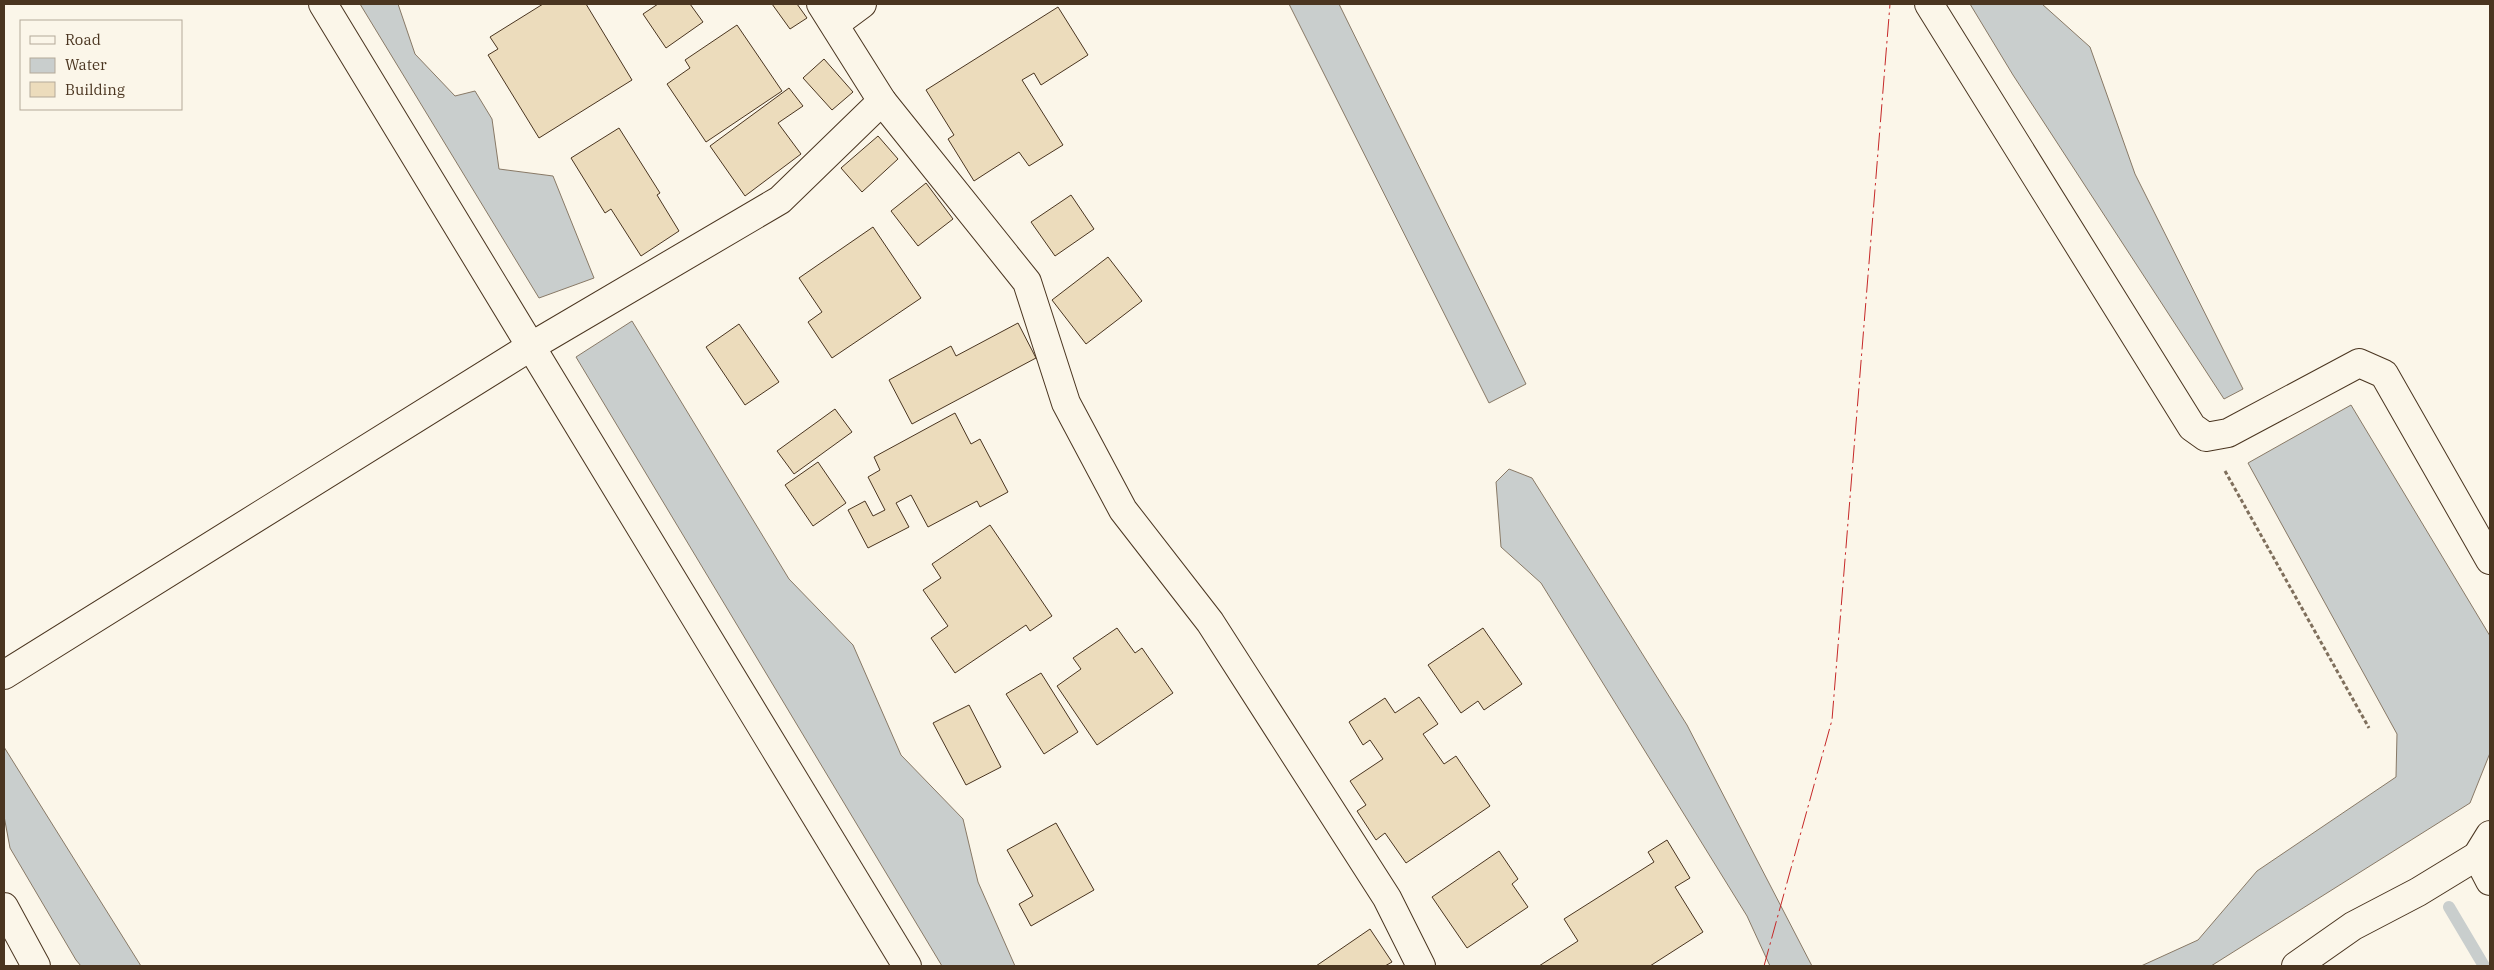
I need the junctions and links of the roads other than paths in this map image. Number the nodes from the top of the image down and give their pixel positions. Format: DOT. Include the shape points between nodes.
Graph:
graph roads {
  1 [pos="323,4"];
  2 [pos="862,4"];
  3 [pos="1929,4"];
  4 [pos="828,14"];
  5 [pos="882,101"];
  6 [pos="530,347"];
  7 [pos="2490,560"];
  8 [pos="4,675"];
  9 [pos="2484,846"];
  10 [pos="2490,881"];
  11 [pos="4,906"];
  12 [pos="36,966"];
  13 [pos="907,966"];
  14 [pos="1421,966"];
  15 [pos="2296,966"];
  1 -- 6 [label="street"];
  2 -- 4 [label="street"];
  3 -- 7 [label="street" via="2192,427 2206,437 2228,433 2359,363 2384,374"];
  4 -- 5 [label="street"];
  5 -- 6 [label="street" via="780,200"];
  5 -- 14 [label="street" via="1027,282 1066,403 1123,510 1210,622 1387,898"];
  6 -- 8 [label="street"];
  6 -- 13 [label="street"];
  9 -- 10 [label="street"];
  9 -- 15 [label="street" via="2418,892 2353,926"];
  11 -- 12 [label="street"];
}
